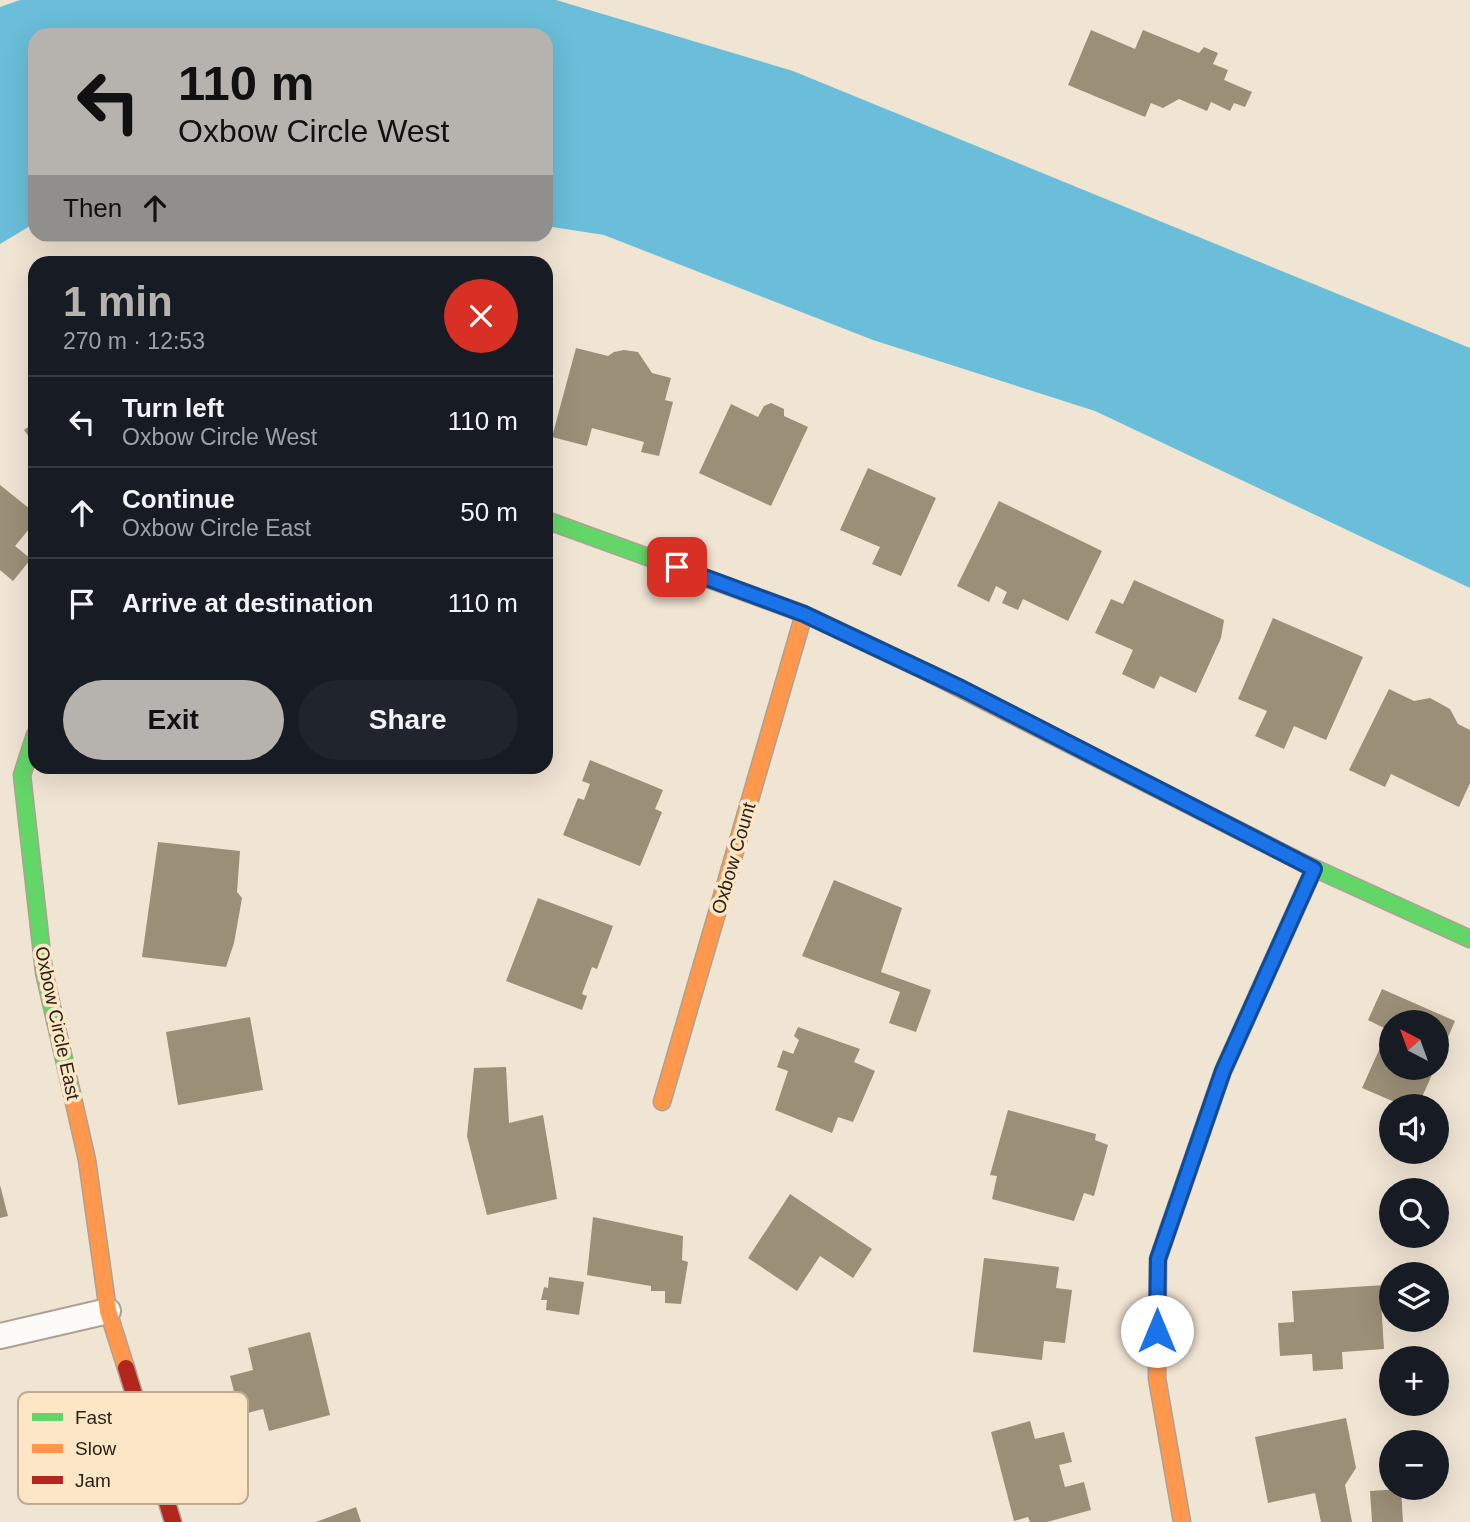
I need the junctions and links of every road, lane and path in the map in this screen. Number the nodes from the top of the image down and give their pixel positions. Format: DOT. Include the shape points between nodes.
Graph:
graph roads {
  1 [pos="553,523"];
  2 [pos="804,614"];
  3 [pos="28,757"];
  4 [pos="1314,869"];
  5 [pos="1470,939"];
  6 [pos="662,1102"];
  7 [pos="108,1311"];
  8 [pos="0,1336"];
  9 [pos="133,1392"];
  10 [pos="167,1504"];
  11 [pos="173,1522"];
  12 [pos="1182,1522"];
  1 -- 2 [label="street"];
  2 -- 4 [label="street" via="961,688"];
  2 -- 6 [label="street, Oxbow Count"];
  3 -- 7 [label="street, Oxbow Circle East" via="22,775 44,972 87,1160"];
  4 -- 5 [label="street"];
  4 -- 12 [label="street" via="1223,1071 1158,1259 1157,1378"];
  7 -- 8 [label="street"];
  7 -- 9 [label="street, Oxbow Circle East"];
  10 -- 11 [label="street, Oxbow Circle East"];
}
